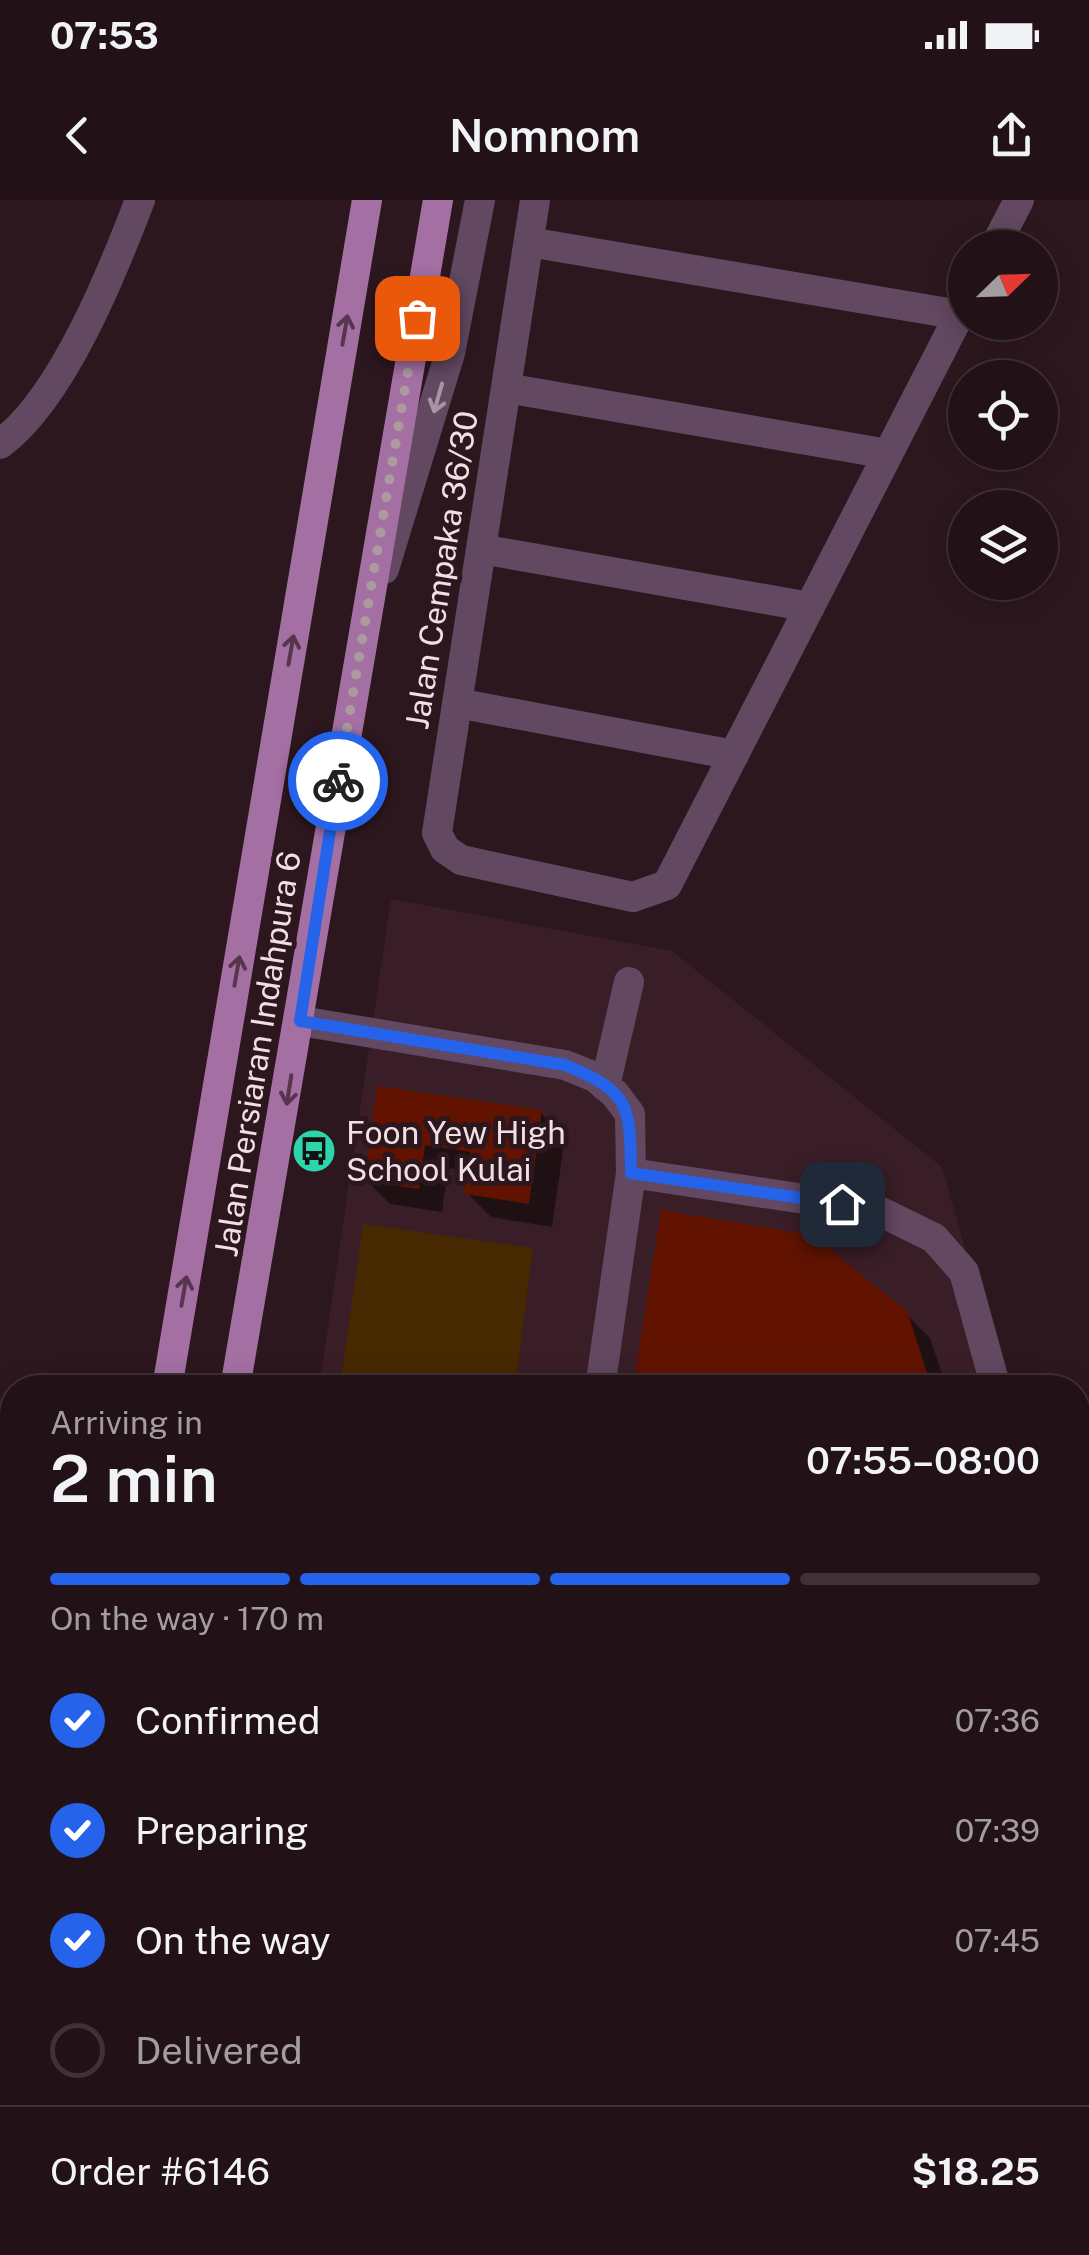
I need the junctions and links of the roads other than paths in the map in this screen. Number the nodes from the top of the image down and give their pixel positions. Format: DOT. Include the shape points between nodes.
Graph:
graph roads {
  1 [pos="140,200"];
  2 [pos="367,200"];
  3 [pos="438,200"];
  4 [pos="480,200"];
  5 [pos="535,200"];
  6 [pos="1019,200"];
  7 [pos="1003,230"];
  8 [pos="528,242"];
  9 [pos="948,308"];
  10 [pos="948,337"];
  11 [pos="506,388"];
  12 [pos="0,444"];
  13 [pos="888,454"];
  14 [pos="481,549"];
  15 [pos="810,606"];
  16 [pos="364,626"];
  17 [pos="457,703"];
  18 [pos="734,755"];
  19 [pos="629,982"];
  20 [pos="300,1021"];
  21 [pos="605,1086"];
  22 [pos="631,1173"];
  23 [pos="170,1375"];
  24 [pos="237,1375"];
  25 [pos="602,1375"];
  26 [pos="992,1375"];
  1 -- 12 [label="street" via="82,335 32,411"];
  23 -- 2 [label="main road, Jalan Persiaran Indahpura 6, one-way"];
  3 -- 16 [label="main road, Jalan Persiaran Indahpura 6"];
  4 -- 16 [label="street, one-way" via="450,353"];
  5 -- 8 [label="street, Jalan Cempaka 36/30"];
  6 -- 7 [label="street"];
  8 -- 9 [label="street"];
  8 -- 11 [label="street, Jalan Cempaka 36/30"];
  10 -- 13 [label="street"];
  11 -- 13 [label="street"];
  11 -- 14 [label="street, Jalan Cempaka 36/30"];
  13 -- 15 [label="street"];
  14 -- 15 [label="street"];
  14 -- 17 [label="street, Jalan Cempaka 36/30"];
  15 -- 18 [label="street"];
  16 -- 20 [label="main road, Jalan Persiaran Indahpura 6"];
  17 -- 18 [label="street"];
  17 -- 18 [label="street, Jalan Cempaka 36/30" via="437,833 445,849 460,860 632,897 667,884"];
  19 -- 21 [label="street"];
  20 -- 21 [label="street" via="565,1065"];
  20 -- 24 [label="main road, Jalan Persiaran Indahpura 6, one-way"];
  21 -- 22 [label="street" via="630,1114"];
  22 -- 25 [label="street"];
  22 -- 26 [label="street" via="877,1210 934,1238 964,1272"];
}
